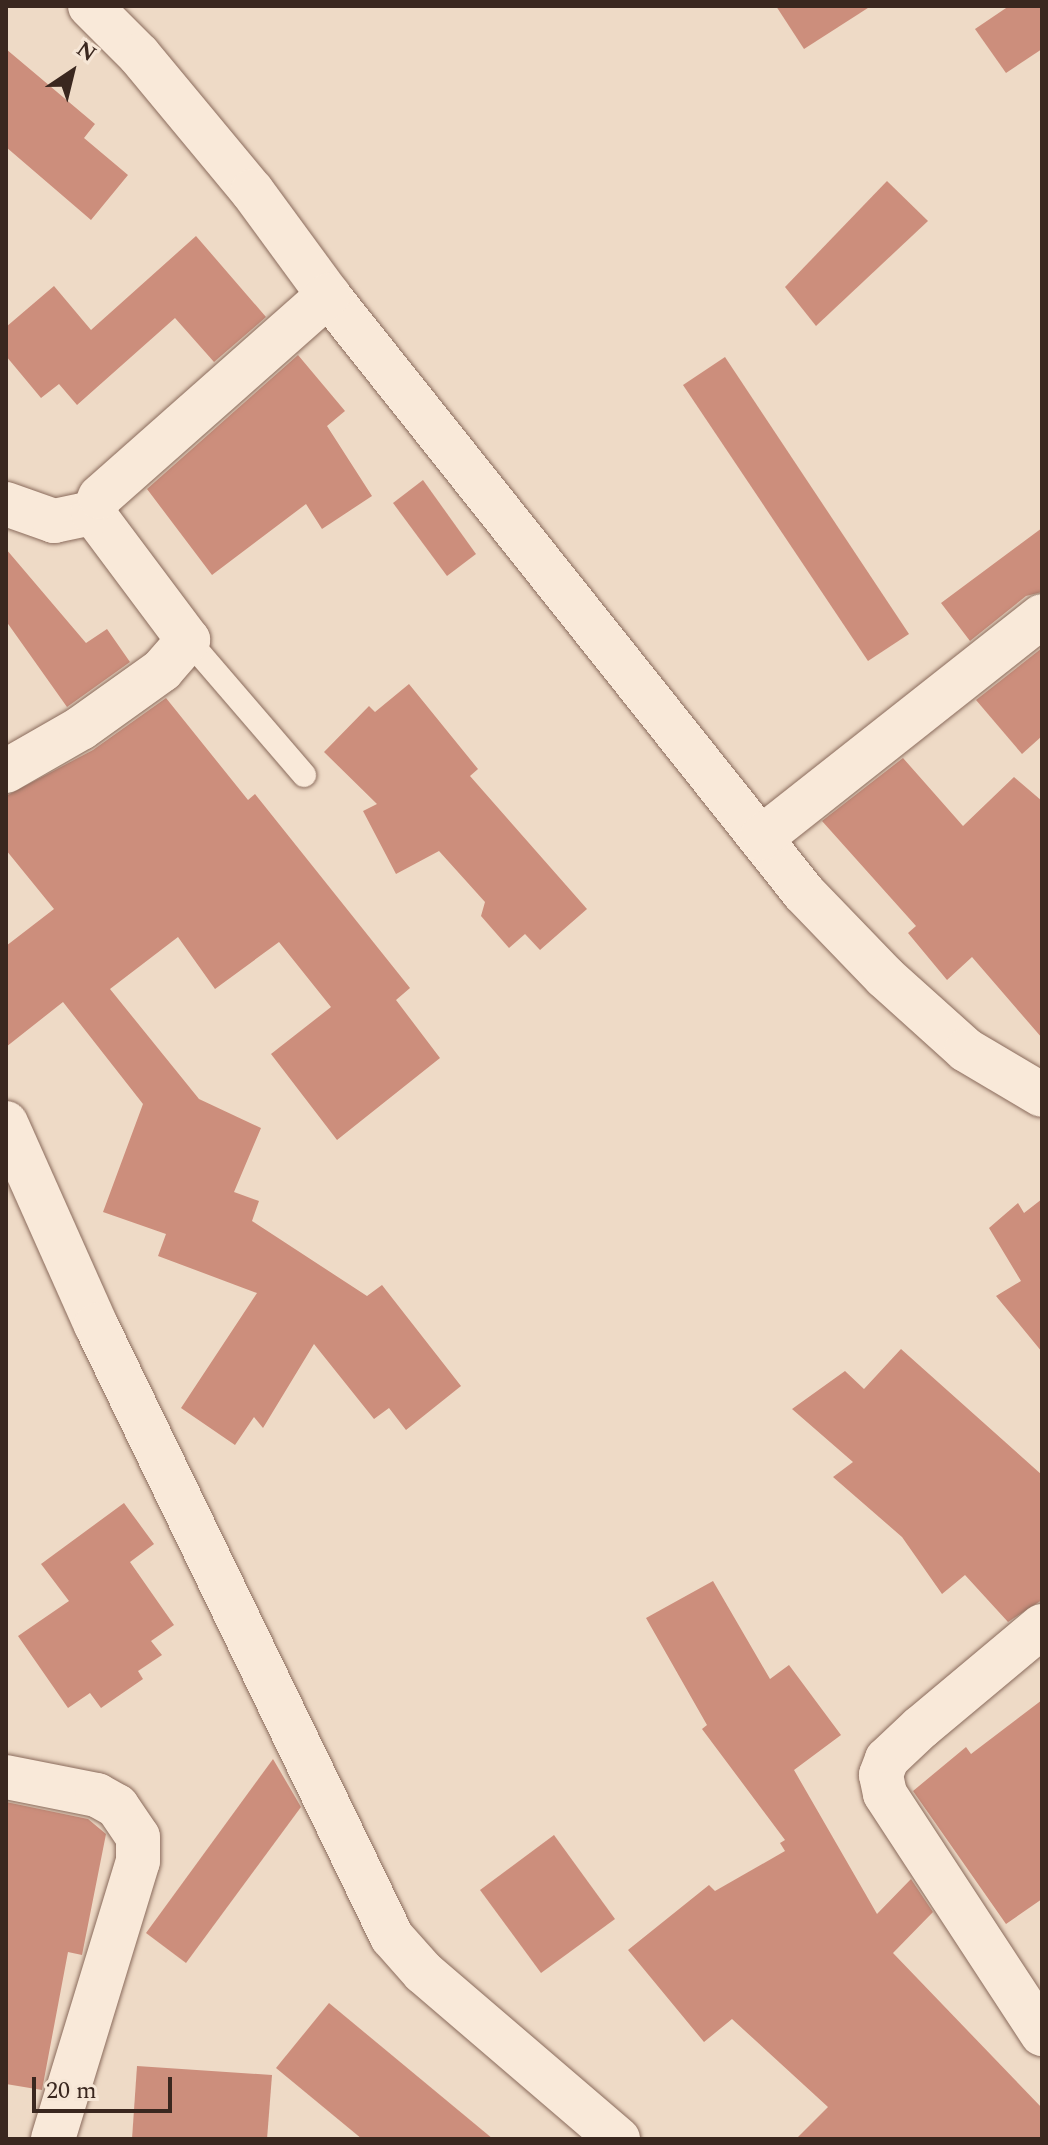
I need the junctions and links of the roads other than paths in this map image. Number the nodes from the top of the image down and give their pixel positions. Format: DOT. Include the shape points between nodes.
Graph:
graph roads {
  1 [pos="90,6"];
  2 [pos="328,295"];
  3 [pos="6,504"];
  4 [pos="93,513"];
  5 [pos="1042,616"];
  6 [pos="188,640"];
  7 [pos="6,771"];
  8 [pos="304,775"];
  9 [pos="761,838"];
  10 [pos="1042,1095"];
  11 [pos="6,1123"];
  12 [pos="1042,1626"];
  13 [pos="6,1777"];
  14 [pos="1042,2034"];
  15 [pos="53,2139"];
  16 [pos="618,2139"];
  1 -- 2 [label="street" via="139,55 252,191"];
  2 -- 4 [label="street" via="100,497"];
  2 -- 9 [label="street"];
  3 -- 4 [label="street" via="54,521"];
  4 -- 6 [label="street"];
  5 -- 9 [label="street"];
  6 -- 7 [label="street" via="150,678 81,728"];
  6 -- 8 [label="lane"];
  9 -- 10 [label="street" via="804,893 885,977 966,1050"];
  11 -- 16 [label="street" via="96,1325 392,1937 423,1972"];
  12 -- 14 [label="street" via="921,1727 887,1759 881,1775 885,1794"];
  13 -- 15 [label="street" via="97,1795 117,1806 138,1837 138,1861"];
}
